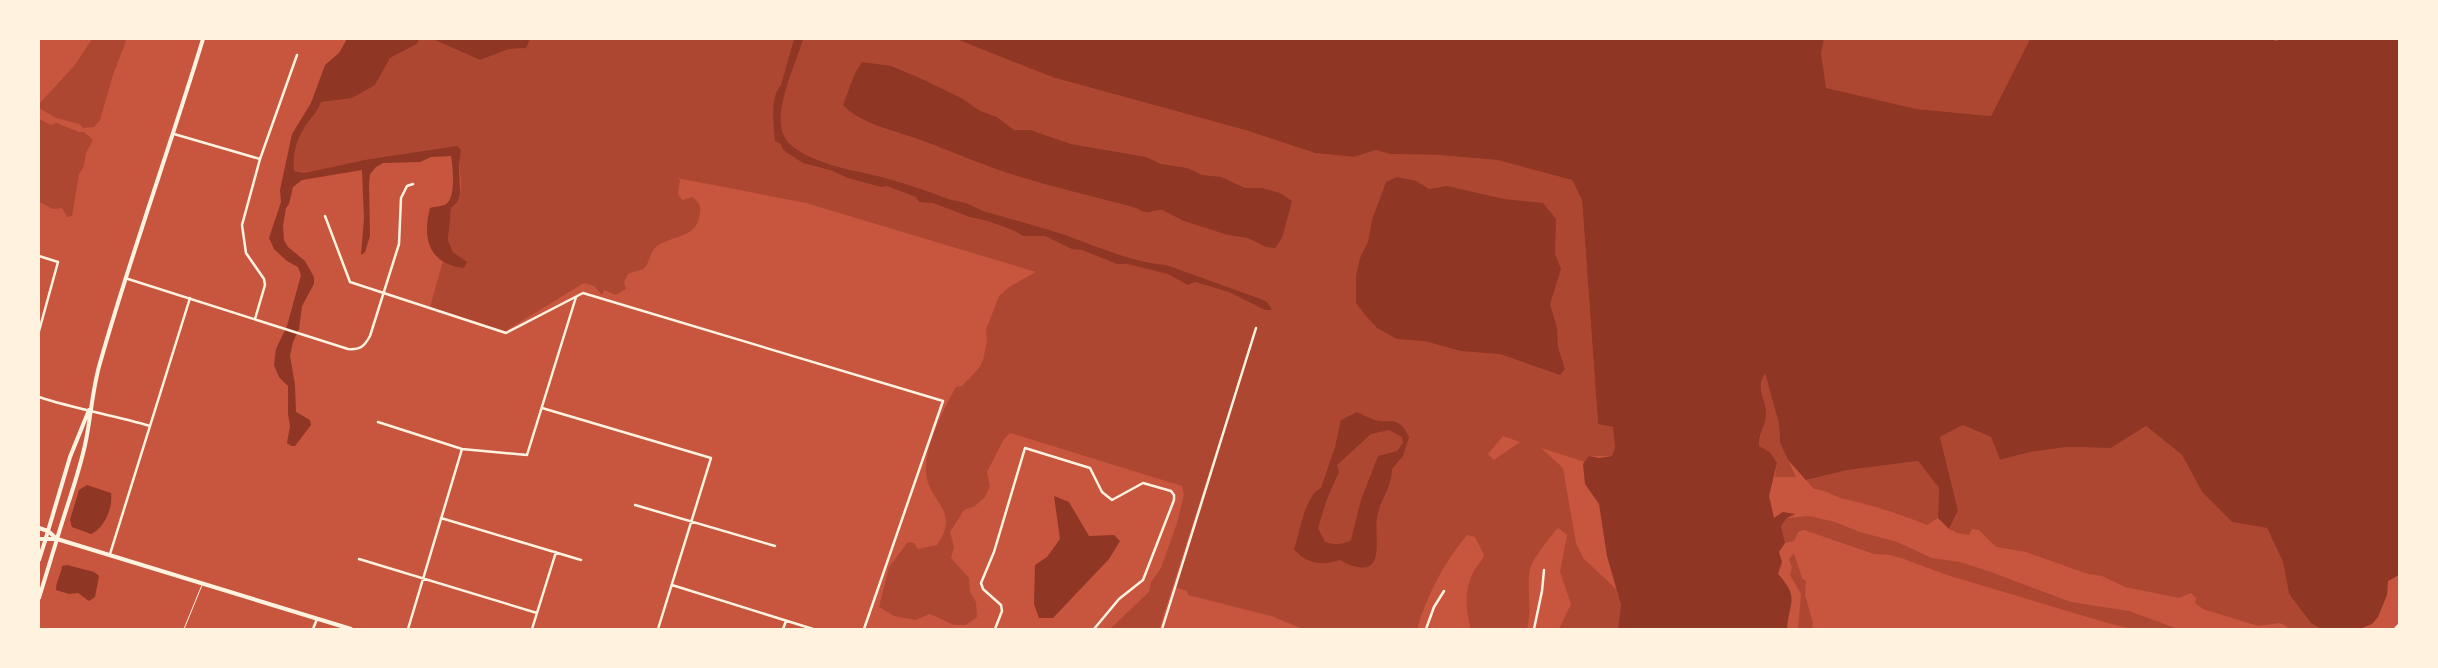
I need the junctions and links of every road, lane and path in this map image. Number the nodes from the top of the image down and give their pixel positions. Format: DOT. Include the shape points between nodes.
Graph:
graph roads {
  1 [pos="203,39"];
  2 [pos="297,55"];
  3 [pos="174,134"];
  4 [pos="260,159"];
  5 [pos="413,184"];
  6 [pos="325,216"];
  7 [pos="39,256"];
  8 [pos="125,278"];
  9 [pos="383,293"];
  10 [pos="576,297"];
  11 [pos="190,298"];
  12 [pos="255,319"];
  13 [pos="1256,328"];
  14 [pos="39,331"];
  15 [pos="39,397"];
  16 [pos="542,408"];
  17 [pos="89,409"];
  18 [pos="378,422"];
  19 [pos="150,426"];
  20 [pos="462,449"];
  21 [pos="635,504"];
  22 [pos="441,518"];
  23 [pos="692,522"];
  24 [pos="39,528"];
  25 [pos="48,531"];
  26 [pos="39,539"];
  27 [pos="56,539"];
  28 [pos="45,540"];
  29 [pos="775,546"];
  30 [pos="556,552"];
  31 [pos="110,556"];
  32 [pos="359,559"];
  33 [pos="39,560"];
  34 [pos="581,560"];
  35 [pos="1544,570"];
  36 [pos="423,579"];
  37 [pos="202,584"];
  38 [pos="672,585"];
  39 [pos="1444,591"];
  40 [pos="39,598"];
  41 [pos="537,613"];
  42 [pos="317,619"];
  43 [pos="786,621"];
  44 [pos="2399,626"];
  45 [pos="184,629"];
  46 [pos="313,629"];
  47 [pos="351,629"];
  48 [pos="408,629"];
  49 [pos="532,629"];
  50 [pos="658,629"];
  51 [pos="783,629"];
  52 [pos="813,629"];
  53 [pos="864,629"];
  54 [pos="995,629"];
  55 [pos="1094,629"];
  56 [pos="1162,629"];
  57 [pos="1426,629"];
  58 [pos="1534,629"];
  59 [pos="2396,629"];
  1 -- 3 [label="main road"];
  2 -- 4 [label="street"];
  3 -- 4 [label="street"];
  3 -- 8 [label="main road"];
  4 -- 12 [label="street" via="242,225 246,253 265,285"];
  5 -- 9 [label="street" via="407,186 401,198 399,244"];
  6 -- 9 [label="street" via="350,282"];
  7 -- 14 [label="street" via="58,262"];
  8 -- 11 [label="street"];
  8 -- 17 [label="main road"];
  9 -- 10 [label="street" via="506,333"];
  9 -- 12 [label="street" via="370,336 364,347 357,350"];
  10 -- 16 [label="street"];
  10 -- 53 [label="street" via="584,293 943,401"];
  11 -- 12 [label="street"];
  11 -- 19 [label="street"];
  13 -- 56 [label="street"];
  15 -- 17 [label="street" via="74,408"];
  16 -- 20 [label="street" via="527,455"];
  16 -- 23 [label="street" via="711,458"];
  17 -- 19 [label="street"];
  17 -- 25 [label="main road" via="70,457"];
  17 -- 27 [label="main road" via="84,446"];
  18 -- 20 [label="street"];
  19 -- 31 [label="street"];
  20 -- 22 [label="street"];
  21 -- 23 [label="street"];
  22 -- 30 [label="street"];
  22 -- 36 [label="street"];
  23 -- 29 [label="street"];
  23 -- 38 [label="street"];
  24 -- 25 [label="main road"];
  25 -- 27 [label="main road"];
  25 -- 28 [label="main road"];
  26 -- 28 [label="main road"];
  27 -- 28 [label="main road"];
  27 -- 31 [label="main road"];
  27 -- 40 [label="main road"];
  28 -- 33 [label="main road"];
  30 -- 34 [label="street"];
  30 -- 41 [label="street"];
  31 -- 37 [label="main road"];
  32 -- 36 [label="street"];
  35 -- 58 [label="street"];
  36 -- 41 [label="street"];
  36 -- 48 [label="street"];
  37 -- 42 [label="main road"];
  37 -- 45 [label="lane"];
  38 -- 43 [label="street"];
  38 -- 50 [label="street"];
  39 -- 57 [label="street"];
  41 -- 49 [label="street"];
  42 -- 46 [label="street"];
  42 -- 47 [label="main road"];
  43 -- 51 [label="street"];
  43 -- 52 [label="street"];
  44 -- 59 [label="highway"];
  54 -- 55 [label="street" via="1001,605 983,589 981,583 994,552 1025,448 1090,468 1102,492 1112,500 1143,483 1171,491 1174,495 1143,580 1119,599"];
}
